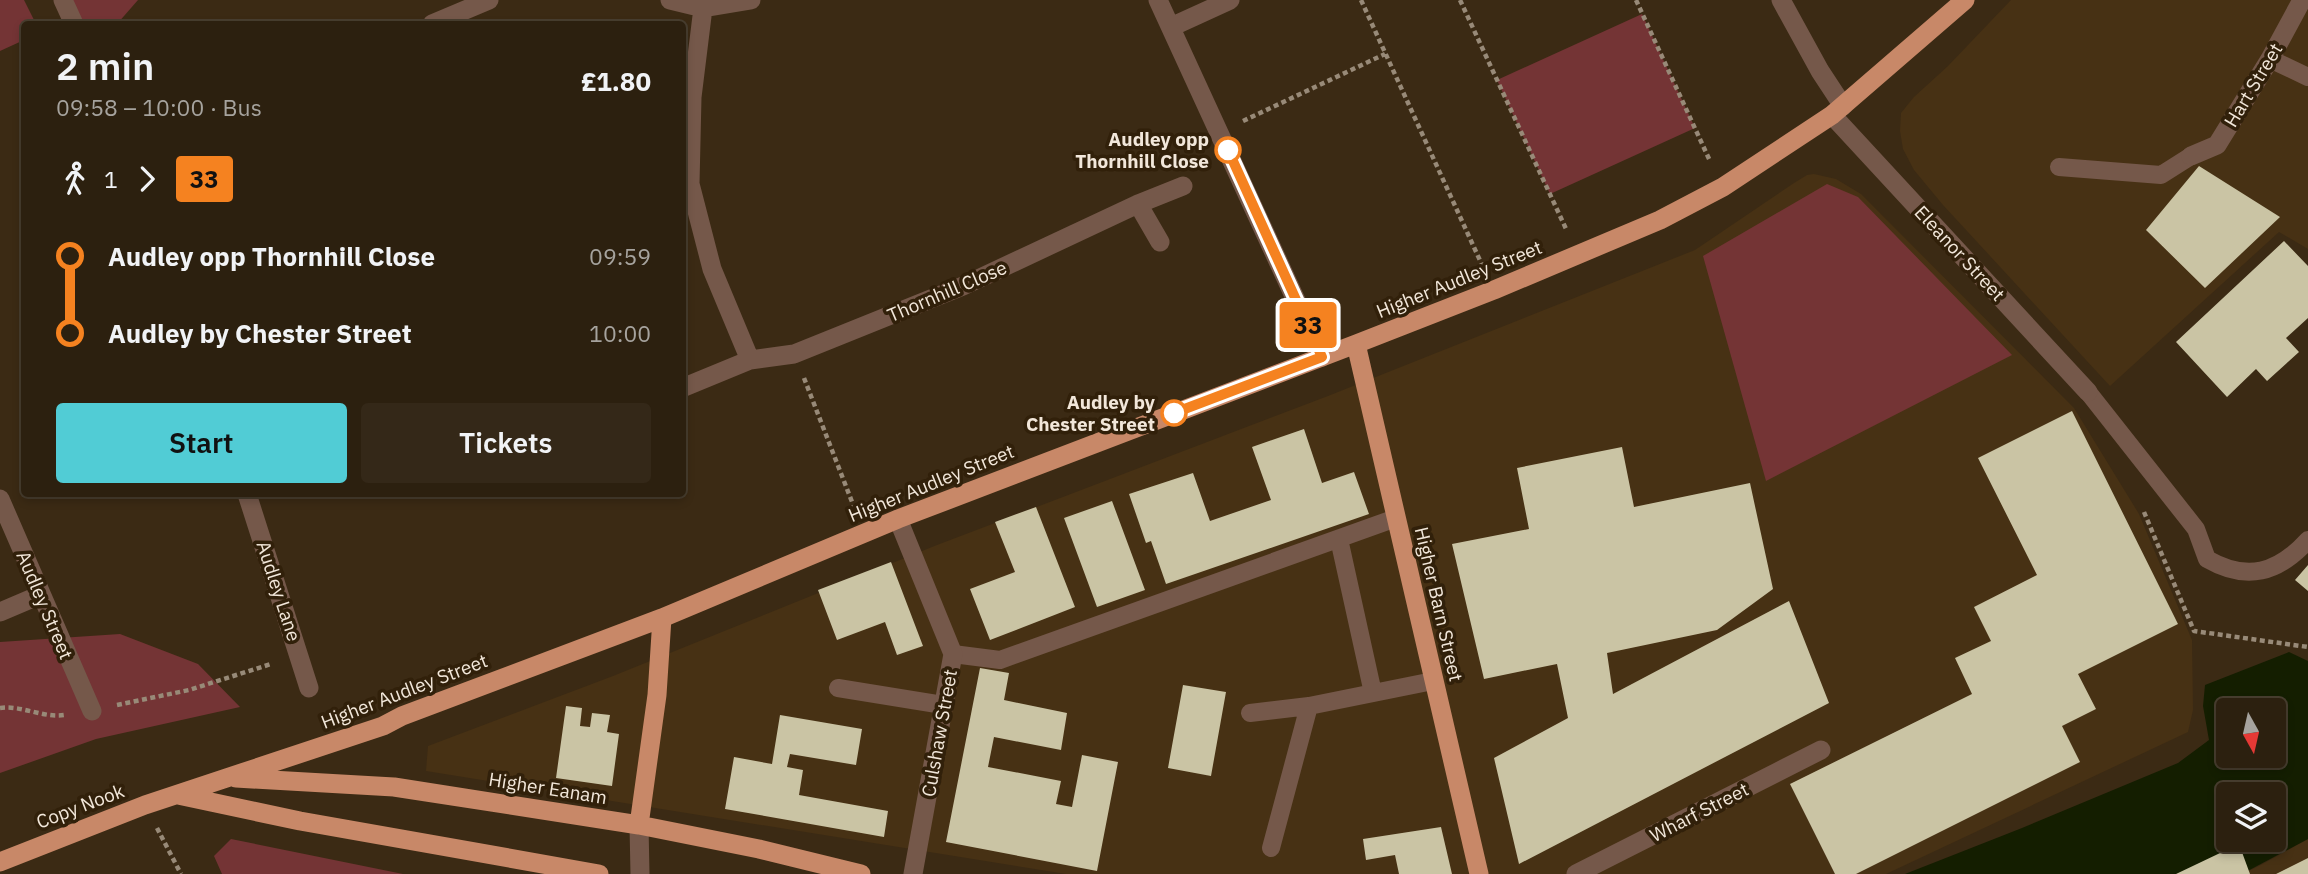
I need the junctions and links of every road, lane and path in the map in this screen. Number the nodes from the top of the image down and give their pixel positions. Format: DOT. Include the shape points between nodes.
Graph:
graph roads {
  1 [pos="62,0"];
  2 [pos="489,0"];
  3 [pos="670,0"];
  4 [pos="751,0"];
  5 [pos="1158,0"];
  6 [pos="1230,0"];
  7 [pos="1361,0"];
  8 [pos="1460,0"];
  9 [pos="1636,0"];
  10 [pos="1781,0"];
  11 [pos="1965,0"];
  12 [pos="2302,0"];
  13 [pos="703,8"];
  14 [pos="72,21"];
  15 [pos="439,21"];
  16 [pos="1171,27"];
  17 [pos="1385,54"];
  18 [pos="2270,60"];
  19 [pos="2308,77"];
  20 [pos="1838,111"];
  21 [pos="1220,132"];
  22 [pos="2191,156"];
  23 [pos="2059,167"];
  24 [pos="1183,186"];
  25 [pos="1723,187"];
  26 [pos="1138,204"];
  27 [pos="1160,242"];
  28 [pos="1579,255"];
  29 [pos="1494,290"];
  30 [pos="1356,344"];
  31 [pos="794,354"];
  32 [pos="1322,357"];
  33 [pos="750,360"];
  34 [pos="686,386"];
  35 [pos="2088,392"];
  36 [pos="248,497"];
  37 [pos="0,499"];
  38 [pos="1396,518"];
  39 [pos="898,519"];
  40 [pos="864,533"];
  41 [pos="1339,539"];
  42 [pos="2308,540"];
  43 [pos="40,595"];
  44 [pos="0,612"];
  45 [pos="662,618"];
  46 [pos="953,654"];
  47 [pos="300,656"];
  48 [pos="1433,681"];
  49 [pos="309,688"];
  50 [pos="838,688"];
  51 [pos="1373,693"];
  52 [pos="943,705"];
  53 [pos="1309,706"];
  54 [pos="0,708"];
  55 [pos="92,711"];
  56 [pos="1250,713"];
  57 [pos="1821,750"];
  58 [pos="225,778"];
  59 [pos="177,795"];
  60 [pos="145,805"];
  61 [pos="639,825"];
  62 [pos="1271,848"];
  63 [pos="0,862"];
  64 [pos="181,874"];
  65 [pos="599,874"];
  66 [pos="640,874"];
  67 [pos="861,874"];
  68 [pos="913,874"];
  69 [pos="1479,874"];
  70 [pos="1576,874"];
  1 -- 14 [label="street"];
  2 -- 15 [label="street"];
  3 -- 13 [label="street"];
  4 -- 13 [label="street"];
  5 -- 16 [label="street"];
  6 -- 16 [label="street"];
  7 -- 17 [label="path"];
  8 -- 28 [label="path"];
  9 -- 25 [label="path"];
  10 -- 20 [label="street, Eleanor Street"];
  11 -- 20 [label="highway, Higher Audley Street"];
  12 -- 18 [label="street, Hart Street"];
  13 -- 33 [label="street" via="692,97 690,184 712,268"];
  16 -- 21 [label="street"];
  17 -- 21 [label="path"];
  17 -- 29 [label="path"];
  18 -- 19 [label="lane"];
  18 -- 22 [label="street, Hart Street" via="2217,145"];
  20 -- 25 [label="highway, Higher Audley Street"];
  20 -- 35 [label="street, Eleanor Street"];
  21 -- 32 [label="street"];
  22 -- 23 [label="lane" via="2161,175"];
  24 -- 26 [label="street, Thornhill Close"];
  25 -- 28 [label="highway, Higher Audley Street"];
  26 -- 27 [label="street"];
  26 -- 31 [label="street, Thornhill Close" via="962,286"];
  28 -- 29 [label="highway, Higher Audley Street"];
  29 -- 30 [label="highway, Higher Audley Street"];
  30 -- 32 [label="highway, Higher Audley Street"];
  30 -- 38 [label="highway, Higher Barn Street"];
  31 -- 33 [label="street, Thornhill Close"];
  31 -- 40 [label="path"];
  32 -- 39 [label="highway, Higher Audley Street"];
  33 -- 34 [label="street, Thornhill Close"];
  35 -- 42 [label="lane" via="2196,529 2207,559 2244,573 2273,568"];
  36 -- 47 [label="street, Audley Lane"];
  37 -- 43 [label="street, Audley Street"];
  38 -- 41 [label="lane"];
  38 -- 48 [label="highway, Higher Barn Street"];
  39 -- 40 [label="highway, Higher Audley Street"];
  39 -- 46 [label="street, Culshaw Street"];
  40 -- 45 [label="highway, Higher Audley Street"];
  41 -- 46 [label="lane" via="1000,660"];
  41 -- 51 [label="lane"];
  43 -- 44 [label="street"];
  43 -- 55 [label="street, Audley Street"];
  45 -- 58 [label="highway, Higher Audley Street" via="383,726"];
  45 -- 61 [label="highway" via="657,695"];
  46 -- 52 [label="street, Culshaw Street"];
  47 -- 49 [label="street, Audley Lane"];
  47 -- 55 [label="path" via="189,690"];
  48 -- 51 [label="lane"];
  48 -- 69 [label="highway, Higher Barn Street"];
  50 -- 52 [label="lane"];
  51 -- 53 [label="lane"];
  52 -- 68 [label="street, Culshaw Street"];
  53 -- 56 [label="lane"];
  53 -- 62 [label="lane"];
  54 -- 55 [label="path" via="14,706 50,717"];
  57 -- 70 [label="street, Wharf Street"];
  58 -- 59 [label="highway, Higher Audley Street"];
  58 -- 61 [label="highway, Higher Eanam" via="394,787"];
  59 -- 60 [label="highway, Copy Nook"];
  59 -- 65 [label="highway"];
  60 -- 63 [label="highway, Copy Nook"];
  60 -- 64 [label="path"];
  61 -- 66 [label="street"];
  61 -- 67 [label="highway, Higher Eanam"];
}
